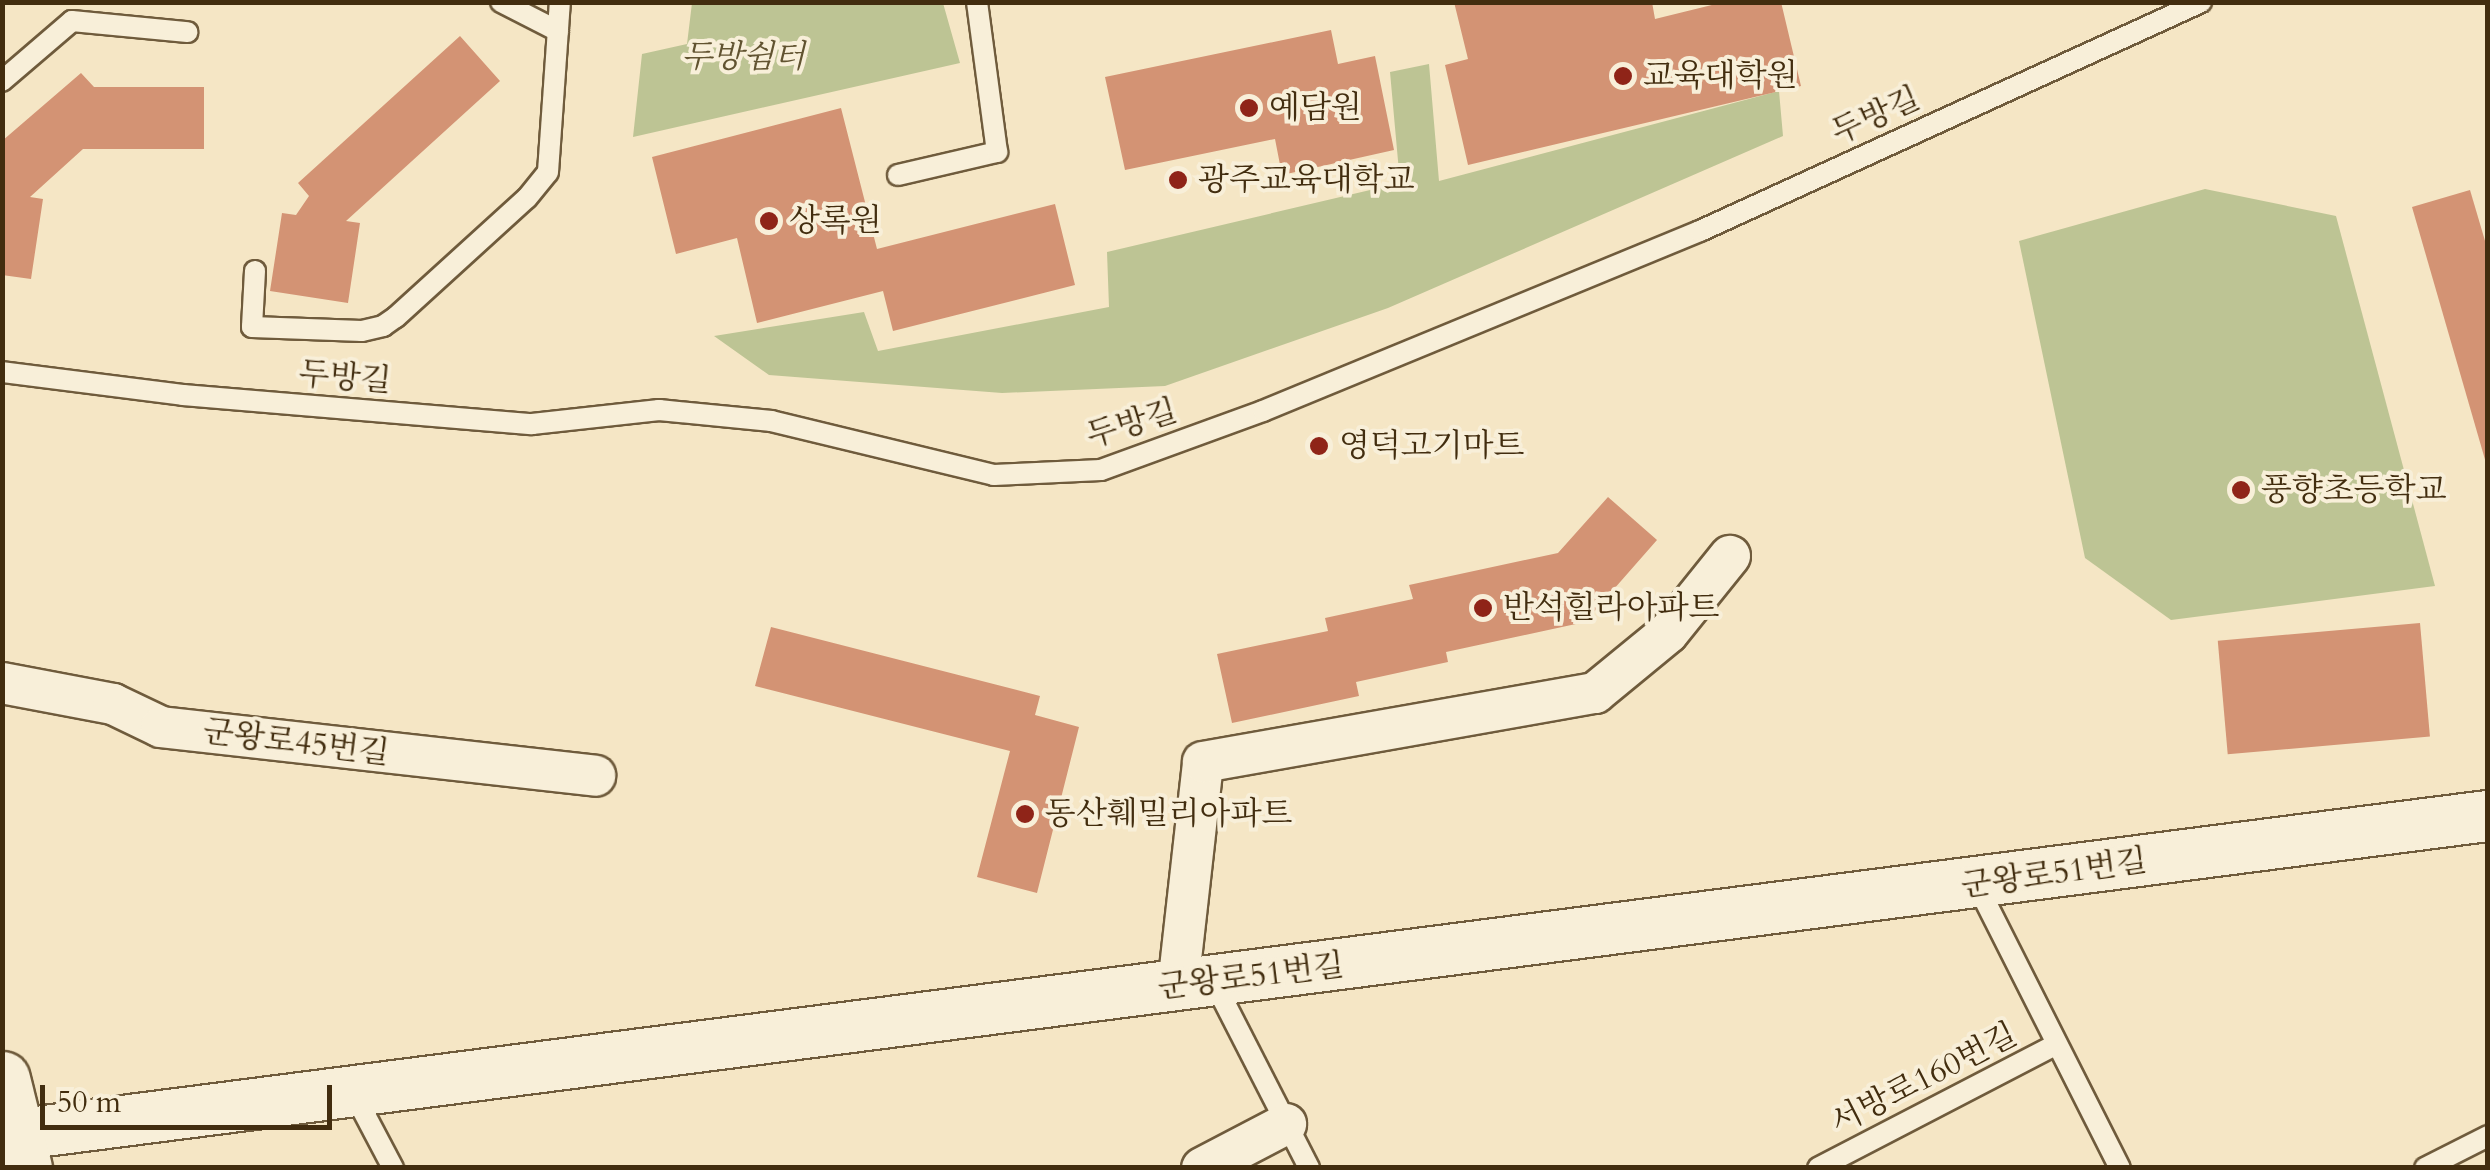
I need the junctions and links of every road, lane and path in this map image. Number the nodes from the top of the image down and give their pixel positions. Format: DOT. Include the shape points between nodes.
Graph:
graph roads {
  1 [pos="501,2"];
  2 [pos="560,2"];
  3 [pos="977,2"];
  4 [pos="2200,2"];
  5 [pos="73,12"];
  6 [pos="558,31"];
  7 [pos="187,32"];
  8 [pos="2,82"];
  9 [pos="898,174"];
  10 [pos="255,271"];
  11 [pos="2,372"];
  12 [pos="1730,556"];
  13 [pos="2,683"];
  14 [pos="595,776"];
  15 [pos="2488,816"];
  16 [pos="1977,885"];
  17 [pos="1196,984"];
  18 [pos="2057,1044"];
  19 [pos="2,1079"];
  20 [pos="352,1092"];
  21 [pos="1286,1124"];
  22 [pos="2488,1136"];
  23 [pos="13,1146"];
  24 [pos="393,1168"];
  25 [pos="1202,1168"];
  26 [pos="1308,1168"];
  27 [pos="1818,1168"];
  28 [pos="2120,1168"];
  29 [pos="2425,1168"];
  1 -- 6 [label="lane"];
  2 -- 6 [label="lane"];
  3 -- 9 [label="lane" via="997,152"];
  4 -- 11 [label="lane, 두방길" via="1700,231 1264,411 1101,470 994,476 771,421 658,410 532,424 182,395"];
  5 -- 7 [label="lane"];
  5 -- 8 [label="lane"];
  6 -- 10 [label="lane" via="548,172 396,317 362,331 252,327"];
  12 -- 17 [label="street" via="1668,633 1595,693 1203,762"];
  13 -- 14 [label="street, 군왕로45번길" via="112,704 162,727"];
  15 -- 16 [label="street, 군왕로51번길"];
  16 -- 17 [label="street, 군왕로51번길"];
  16 -- 18 [label="lane, 서방로160번길"];
  17 -- 20 [label="street, 군왕로51번길"];
  17 -- 21 [label="lane"];
  18 -- 27 [label="lane, 서방로160번길"];
  18 -- 28 [label="lane, 서방로160번길"];
  19 -- 23 [label="main road"];
  20 -- 23 [label="street, 군왕로51번길"];
  20 -- 24 [label="lane"];
  21 -- 25 [label="street"];
  21 -- 26 [label="lane"];
  22 -- 29 [label="lane"];
}
